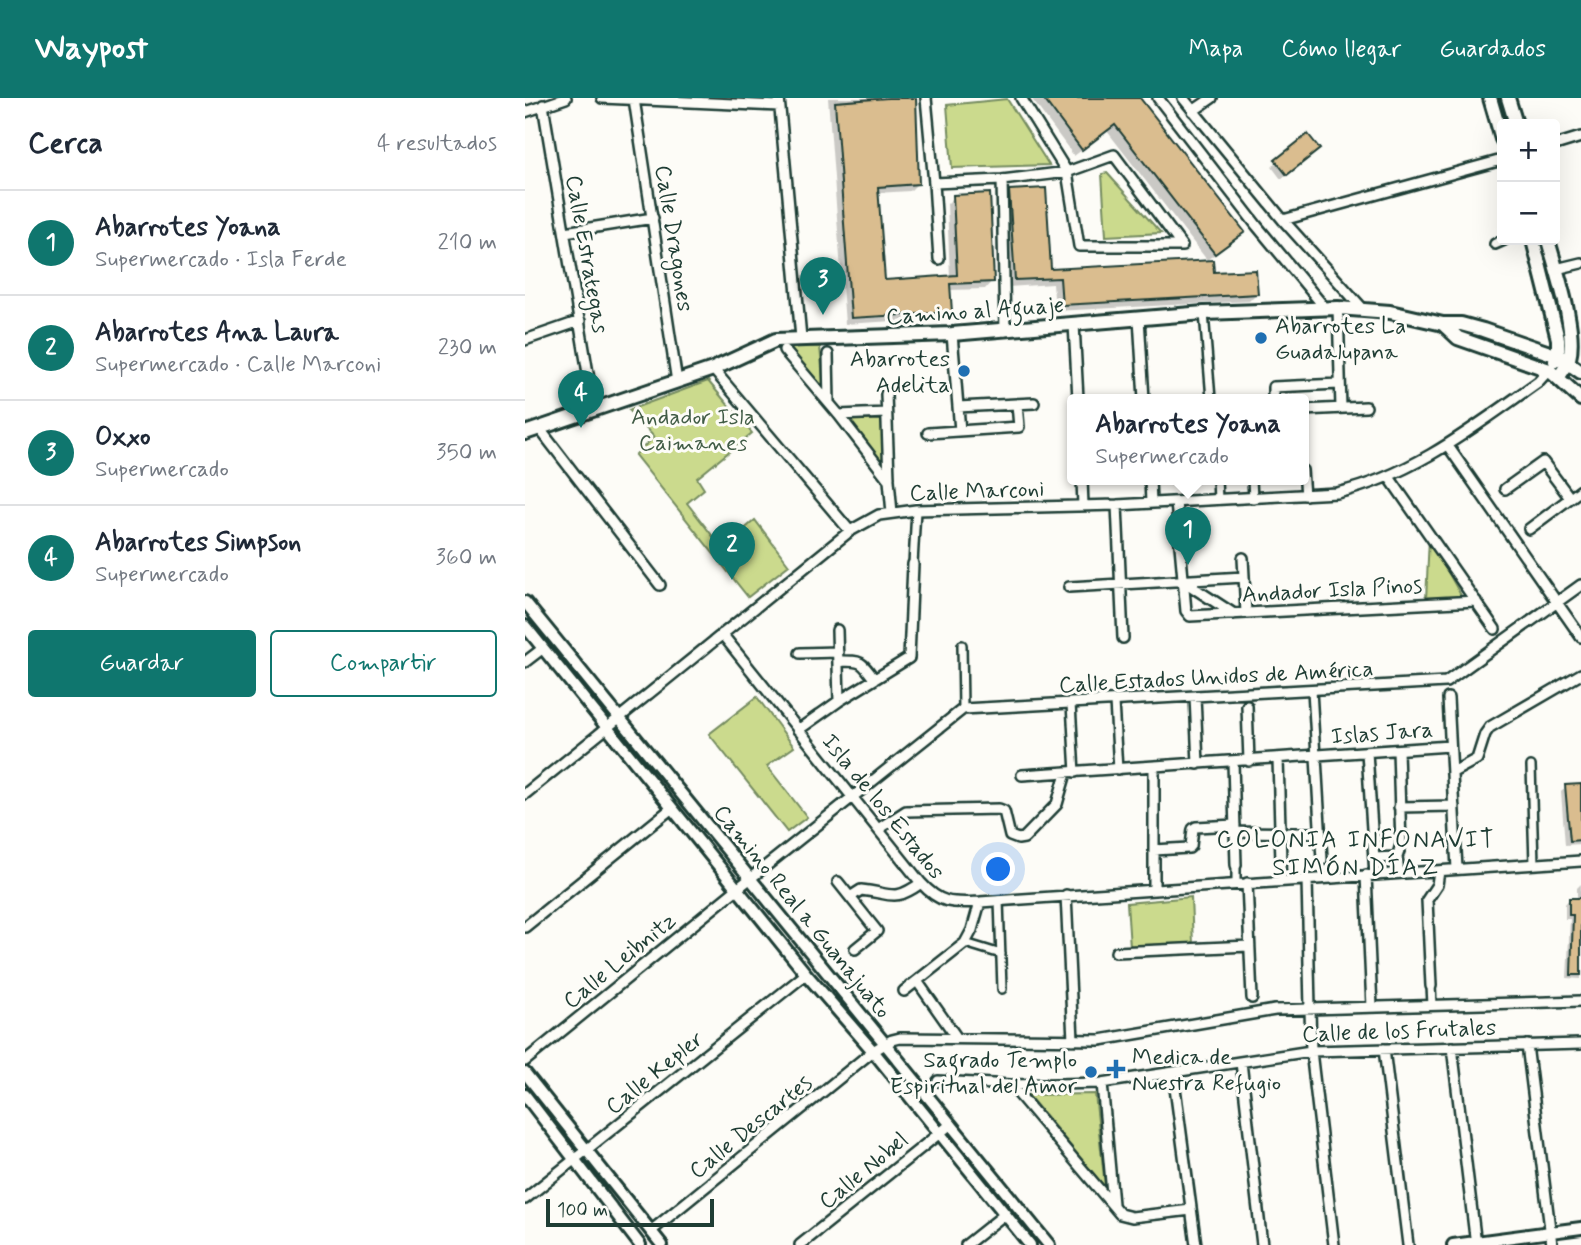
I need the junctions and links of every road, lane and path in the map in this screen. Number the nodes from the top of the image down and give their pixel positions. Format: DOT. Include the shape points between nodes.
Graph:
graph roads {
  1 [pos="566,98"];
  2 [pos="603,98"];
  3 [pos="926,98"];
  4 [pos="1021,98"];
  5 [pos="1159,98"];
  6 [pos="1183,98"];
  7 [pos="1212,98"];
  8 [pos="1490,98"];
  9 [pos="1509,98"];
  10 [pos="634,99"];
  11 [pos="779,102"];
  12 [pos="543,106"];
  13 [pos="1193,111"];
  14 [pos="525,112"];
  15 [pos="1515,119"];
  16 [pos="1497,122"];
  17 [pos="1581,137"];
  18 [pos="1560,143"];
  19 [pos="1497,161"];
  20 [pos="1067,172"];
  21 [pos="1002,180"];
  22 [pos="935,183"];
  23 [pos="653,218"];
  24 [pos="1283,220"];
  25 [pos="565,232"];
  26 [pos="1534,245"];
  27 [pos="1549,245"];
  28 [pos="939,259"];
  29 [pos="1581,262"];
  30 [pos="1556,270"];
  31 [pos="1331,308"];
  32 [pos="1363,309"];
  33 [pos="1204,313"];
  34 [pos="1139,318"];
  35 [pos="580,321"];
  36 [pos="1074,324"];
  37 [pos="1443,324"];
  38 [pos="1005,331"];
  39 [pos="952,334"];
  40 [pos="801,338"];
  41 [pos="525,341"];
  42 [pos="784,349"];
  43 [pos="828,354"];
  44 [pos="1563,359"];
  45 [pos="713,369"];
  46 [pos="1581,372"];
  47 [pos="1554,374"];
  48 [pos="677,382"];
  49 [pos="1339,384"];
  50 [pos="885,394"];
  51 [pos="1077,394"];
  52 [pos="1144,394"];
  53 [pos="1211,394"];
  54 [pos="1273,394"];
  55 [pos="1581,399"];
  56 [pos="829,403"];
  57 [pos="1034,403"];
  58 [pos="1017,404"];
  59 [pos="958,407"];
  60 [pos="1366,407"];
  61 [pos="1341,408"];
  62 [pos="594,410"];
  63 [pos="1309,410"];
  64 [pos="886,413"];
  65 [pos="839,415"];
  66 [pos="539,428"];
  67 [pos="960,431"];
  68 [pos="525,433"];
  69 [pos="928,433"];
  70 [pos="1448,446"];
  71 [pos="1389,477"];
  72 [pos="889,480"];
  73 [pos="1081,485"];
  74 [pos="1150,485"];
  75 [pos="1218,485"];
  76 [pos="1253,485"];
  77 [pos="1305,485"];
  78 [pos="1505,489"];
  79 [pos="1581,490"];
  80 [pos="1305,496"];
  81 [pos="1570,498"];
  82 [pos="1254,499"];
  83 [pos="1219,500"];
  84 [pos="1176,502"];
  85 [pos="1151,503"];
  86 [pos="1117,505"];
  87 [pos="1083,506"];
  88 [pos="916,510"];
  89 [pos="892,513"];
  90 [pos="1529,528"];
  91 [pos="850,531"];
  92 [pos="1243,558"];
  93 [pos="913,564"];
  94 [pos="1244,577"];
  95 [pos="1183,581"];
  96 [pos="1581,584"];
  97 [pos="660,585"];
  98 [pos="1121,585"];
  99 [pos="1069,587"];
  100 [pos="1476,601"];
  101 [pos="525,602"];
  102 [pos="1557,603"];
  103 [pos="1246,613"];
  104 [pos="1234,614"];
  105 [pos="525,626"];
  106 [pos="1495,629"];
  107 [pos="837,630"];
  108 [pos="722,634"];
  109 [pos="1581,637"];
  110 [pos="1123,638"];
  111 [pos="962,645"];
  112 [pos="542,649"];
  113 [pos="800,653"];
  114 [pos="838,657"];
  115 [pos="525,662"];
  116 [pos="1581,674"];
  117 [pos="874,679"];
  118 [pos="1312,690"];
  119 [pos="1247,694"];
  120 [pos="1195,696"];
  121 [pos="1448,698"];
  122 [pos="839,701"];
  123 [pos="1114,702"];
  124 [pos="1071,704"];
  125 [pos="1247,706"];
  126 [pos="963,709"];
  127 [pos="619,718"];
  128 [pos="607,728"];
  129 [pos="798,730"];
  130 [pos="1450,746"];
  131 [pos="1398,751"];
  132 [pos="1367,752"];
  133 [pos="1316,757"];
  134 [pos="1278,759"];
  135 [pos="1249,761"];
  136 [pos="1233,762"];
  137 [pos="1198,764"];
  138 [pos="1531,766"];
  139 [pos="1154,767"];
  140 [pos="1118,770"];
  141 [pos="1453,772"];
  142 [pos="1071,773"];
  143 [pos="1022,775"];
  144 [pos="525,794"];
  145 [pos="853,796"];
  146 [pos="1454,806"];
  147 [pos="1399,807"];
  148 [pos="672,808"];
  149 [pos="878,829"];
  150 [pos="1235,829"];
  151 [pos="1280,832"];
  152 [pos="1321,833"];
  153 [pos="1154,850"];
  154 [pos="1397,857"];
  155 [pos="1374,858"];
  156 [pos="1322,860"];
  157 [pos="1581,861"];
  158 [pos="1281,862"];
  159 [pos="1535,864"];
  160 [pos="1236,865"];
  161 [pos="1457,869"];
  162 [pos="1439,871"];
  163 [pos="1399,873"];
  164 [pos="1370,875"];
  165 [pos="1324,878"];
  166 [pos="749,879"];
  167 [pos="1307,879"];
  168 [pos="1282,881"];
  169 [pos="838,882"];
  170 [pos="921,883"];
  171 [pos="1247,883"];
  172 [pos="1237,884"];
  173 [pos="737,889"];
  174 [pos="1154,889"];
  175 [pos="1066,895"];
  176 [pos="850,897"];
  177 [pos="999,900"];
  178 [pos="980,902"];
  179 [pos="525,927"];
  180 [pos="965,943"];
  181 [pos="1249,946"];
  182 [pos="855,949"];
  183 [pos="1116,952"];
  184 [pos="1001,954"];
  185 [pos="806,974"];
  186 [pos="917,981"];
  187 [pos="1431,986"];
  188 [pos="1002,989"];
  189 [pos="904,992"];
  190 [pos="1252,998"];
  191 [pos="1581,1001"];
  192 [pos="1432,1005"];
  193 [pos="1372,1007"];
  194 [pos="1310,1009"];
  195 [pos="957,1038"];
  196 [pos="1073,1040"];
  197 [pos="884,1044"];
  198 [pos="1581,1044"];
  199 [pos="1527,1045"];
  200 [pos="1452,1047"];
  201 [pos="1384,1049"];
  202 [pos="873,1051"];
  203 [pos="1311,1051"];
  204 [pos="525,1062"];
  205 [pos="1241,1062"];
  206 [pos="525,1073"];
  207 [pos="1173,1073"];
  208 [pos="938,1081"];
  209 [pos="1102,1083"];
  210 [pos="1011,1084"];
  211 [pos="525,1095"];
  212 [pos="951,1124"];
  213 [pos="940,1133"];
  214 [pos="587,1151"];
  215 [pos="576,1159"];
  216 [pos="525,1199"];
  217 [pos="1113,1206"];
  218 [pos="1191,1210"];
  219 [pos="1005,1214"];
  220 [pos="1581,1228"];
  221 [pos="651,1231"];
  222 [pos="1551,1232"];
  223 [pos="1476,1243"];
  224 [pos="639,1244"];
  225 [pos="662,1245"];
  226 [pos="800,1245"];
  227 [pos="967,1245"];
  228 [pos="1030,1245"];
  229 [pos="1049,1245"];
  230 [pos="1196,1245"];
  231 [pos="1262,1245"];
  232 [pos="1334,1245"];
  233 [pos="1408,1245"];
  234 [pos="1453,1245"];
  235 [pos="1552,1245"];
  1 -- 12 [label="street"];
  2 -- 10 [label="street"];
  3 -- 22 [label="street"];
  4 -- 20 [label="street"];
  5 -- 31 [label="street" via="1257,226"];
  6 -- 13 [label="street"];
  7 -- 13 [label="street"];
  8 -- 16 [label="main road"];
  9 -- 15 [label="main road"];
  10 -- 11 [label="street"];
  10 -- 23 [label="street, Calle Dragones"];
  11 -- 40 [label="street"];
  12 -- 14 [label="street"];
  12 -- 25 [label="street, Calle Estrategas"];
  13 -- 24 [label="street"];
  17 -- 18 [label="street"];
  19 -- 24 [label="street"];
  20 -- 20 [label="street" via="1079,246 1182,246 1114,155"];
  20 -- 21 [label="street"];
  21 -- 22 [label="street"];
  21 -- 38 [label="street"];
  22 -- 28 [label="street"];
  23 -- 25 [label="street"];
  23 -- 48 [label="street, Calle Dragones"];
  24 -- 32 [label="street"];
  25 -- 35 [label="street, Calle Estrategas"];
  26 -- 44 [label="main road"];
  27 -- 30 [label="main road"];
  29 -- 30 [label="street"];
  30 -- 44 [label="main road" via="1570,346"];
  31 -- 32 [label="main road, Camino al Aguaje"];
  31 -- 33 [label="main road, Camino al Aguaje"];
  31 -- 49 [label="street"];
  32 -- 37 [label="main road, Camino al Aguaje"];
  33 -- 34 [label="main road, Camino al Aguaje"];
  33 -- 53 [label="street"];
  34 -- 36 [label="main road, Camino al Aguaje"];
  34 -- 52 [label="street"];
  35 -- 41 [label="street"];
  35 -- 62 [label="street, Calle Estrategas"];
  36 -- 38 [label="main road, Camino al Aguaje"];
  36 -- 51 [label="street"];
  37 -- 44 [label="main road, Camino al Aguaje" via="1483,330"];
  37 -- 47 [label="main road, Camino al Aguaje" via="1458,338"];
  38 -- 39 [label="main road, Camino al Aguaje"];
  39 -- 40 [label="main road, Camino al Aguaje"];
  39 -- 59 [label="street"];
  40 -- 45 [label="main road, Camino al Aguaje" via="770,342"];
  42 -- 56 [label="street"];
  43 -- 56 [label="street"];
  44 -- 46 [label="main road, Camino al Aguaje"];
  44 -- 47 [label="main road"];
  45 -- 48 [label="main road, Camino al Aguaje"];
  45 -- 91 [label="street"];
  47 -- 55 [label="main road, Camino al Aguaje"];
  47 -- 70 [label="street, Calle Marconi"];
  48 -- 62 [label="main road, Camino al Aguaje"];
  49 -- 54 [label="street" via="1273,387"];
  49 -- 61 [label="street"];
  50 -- 64 [label="street"];
  56 -- 65 [label="street"];
  57 -- 58 [label="street"];
  58 -- 59 [label="street"];
  58 -- 67 [label="street" via="1019,427"];
  59 -- 67 [label="street"];
  60 -- 61 [label="street"];
  61 -- 63 [label="street"];
  62 -- 66 [label="main road, Camino al Aguaje"];
  64 -- 65 [label="street"];
  64 -- 72 [label="street"];
  65 -- 72 [label="street"];
  66 -- 68 [label="main road, Camino al Aguaje"];
  66 -- 97 [label="street"];
  67 -- 69 [label="street"];
  70 -- 71 [label="street, Calle Marconi"];
  70 -- 102 [label="street"];
  71 -- 80 [label="street, Calle Marconi" via="1337,494"];
  71 -- 100 [label="street"];
  72 -- 89 [label="street"];
  73 -- 87 [label="street"];
  74 -- 85 [label="street"];
  75 -- 83 [label="street"];
  76 -- 82 [label="street"];
  77 -- 80 [label="street"];
  78 -- 81 [label="street" via="1543,462"];
  79 -- 81 [label="street"];
  80 -- 82 [label="street, Calle Marconi"];
  81 -- 90 [label="street"];
  82 -- 83 [label="street, Calle Marconi"];
  83 -- 84 [label="street, Calle Marconi"];
  84 -- 85 [label="street, Calle Marconi"];
  84 -- 95 [label="street"];
  85 -- 86 [label="street, Calle Marconi"];
  86 -- 87 [label="street, Calle Marconi"];
  86 -- 98 [label="street"];
  87 -- 88 [label="street, Calle Marconi"];
  88 -- 89 [label="street, Calle Marconi"];
  88 -- 93 [label="street"];
  89 -- 91 [label="street, Calle Marconi"];
  91 -- 108 [label="street, Calle Marconi"];
  92 -- 94 [label="street"];
  93 -- 117 [label="street" via="909,658"];
  94 -- 95 [label="street"];
  94 -- 103 [label="street"];
  95 -- 98 [label="street"];
  95 -- 104 [label="street"];
  95 -- 104 [label="street, Andador Isla Pinos" via="1190,616"];
  96 -- 102 [label="street, Calle Estados Unidos de América"];
  98 -- 99 [label="street"];
  98 -- 110 [label="street"];
  100 -- 103 [label="street, Andador Isla Pinos"];
  100 -- 106 [label="street"];
  101 -- 127 [label="street, Camino Real a Guanajuato"];
  102 -- 109 [label="street"];
  102 -- 118 [label="street, Calle Estados Unidos de América" via="1446,682"];
  103 -- 104 [label="street, Andador Isla Pinos"];
  105 -- 112 [label="street, Camino Real a Guanajuato"];
  107 -- 114 [label="street"];
  108 -- 127 [label="street, Calle Marconi"];
  108 -- 129 [label="street, Isla de los Estados"];
  111 -- 126 [label="street"];
  112 -- 115 [label="street"];
  112 -- 128 [label="street, Camino Real a Guanajuato"];
  113 -- 114 [label="street"];
  114 -- 117 [label="street" via="863,663"];
  114 -- 122 [label="street"];
  116 -- 141 [label="street" via="1490,727 1477,759"];
  117 -- 122 [label="street"];
  118 -- 119 [label="street, Calle Estados Unidos de América"];
  118 -- 133 [label="street"];
  119 -- 120 [label="street, Calle Estados Unidos de América"];
  119 -- 125 [label="street"];
  120 -- 123 [label="street, Calle Estados Unidos de América"];
  120 -- 137 [label="street"];
  121 -- 130 [label="street"];
  122 -- 129 [label="street"];
  123 -- 124 [label="street, Calle Estados Unidos de América"];
  123 -- 140 [label="street"];
  124 -- 126 [label="street, Calle Estados Unidos de América"];
  124 -- 142 [label="street"];
  125 -- 135 [label="street"];
  126 -- 145 [label="street"];
  127 -- 128 [label="street, Calle Marconi"];
  127 -- 166 [label="street, Camino Real a Guanajuato"];
  128 -- 144 [label="street, Calle Marconi"];
  128 -- 148 [label="street, Camino Real a Guanajuato"];
  129 -- 145 [label="street, Isla de los Estados"];
  130 -- 131 [label="street, Islas Jara"];
  130 -- 141 [label="street"];
  131 -- 132 [label="street, Islas Jara"];
  131 -- 147 [label="street"];
  132 -- 133 [label="street, Islas Jara"];
  132 -- 155 [label="street"];
  133 -- 134 [label="street, Islas Jara"];
  133 -- 152 [label="street"];
  134 -- 135 [label="street, Islas Jara"];
  134 -- 151 [label="street"];
  135 -- 136 [label="street, Islas Jara"];
  136 -- 137 [label="street, Islas Jara"];
  136 -- 150 [label="street"];
  137 -- 139 [label="street, Islas Jara"];
  138 -- 159 [label="street"];
  139 -- 140 [label="street, Islas Jara"];
  139 -- 153 [label="street"];
  140 -- 142 [label="street, Islas Jara"];
  141 -- 146 [label="street"];
  142 -- 143 [label="street, Islas Jara"];
  142 -- 149 [label="street" via="1057,804 1024,838 1010,836 1004,811 999,809 906,811"];
  145 -- 149 [label="street, Isla de los Estados"];
  145 -- 166 [label="street, Calle Leibnitz"];
  146 -- 147 [label="street"];
  146 -- 161 [label="street"];
  147 -- 154 [label="street" via="1401,845"];
  148 -- 173 [label="street, Camino Real a Guanajuato"];
  148 -- 179 [label="street"];
  149 -- 170 [label="street, Isla de los Estados"];
  150 -- 151 [label="street"];
  150 -- 153 [label="street" via="1196,827 1189,848"];
  150 -- 160 [label="street"];
  151 -- 152 [label="street"];
  151 -- 158 [label="street"];
  152 -- 156 [label="street"];
  153 -- 174 [label="street"];
  154 -- 155 [label="street"];
  154 -- 163 [label="street"];
  155 -- 164 [label="street"];
  156 -- 165 [label="street"];
  157 -- 159 [label="street, Isla de los Estados"];
  158 -- 168 [label="street"];
  159 -- 161 [label="street, Isla de los Estados"];
  160 -- 172 [label="street"];
  161 -- 162 [label="street, Isla de los Estados"];
  162 -- 163 [label="street, Isla de los Estados"];
  162 -- 187 [label="street" via="1437,885 1427,900"];
  163 -- 164 [label="street, Isla de los Estados"];
  164 -- 165 [label="street, Isla de los Estados"];
  164 -- 193 [label="street"];
  165 -- 167 [label="street, Isla de los Estados"];
  166 -- 173 [label="street, Calle Leibnitz"];
  166 -- 197 [label="street, Camino Real a Guanajuato"];
  167 -- 168 [label="street, Isla de los Estados"];
  167 -- 194 [label="street"];
  168 -- 171 [label="street, Isla de los Estados"];
  169 -- 176 [label="street"];
  170 -- 176 [label="street" via="897,897 861,890"];
  170 -- 178 [label="street, Isla de los Estados" via="942,901"];
  171 -- 172 [label="street, Isla de los Estados"];
  171 -- 181 [label="street"];
  172 -- 174 [label="street, Isla de los Estados"];
  173 -- 185 [label="street, Camino Real a Guanajuato"];
  173 -- 204 [label="street, Calle Leibnitz"];
  174 -- 175 [label="street, Isla de los Estados"];
  175 -- 177 [label="street, Isla de los Estados"];
  175 -- 196 [label="street"];
  176 -- 182 [label="street" via="877,931"];
  177 -- 178 [label="street, Isla de los Estados"];
  177 -- 184 [label="street"];
  178 -- 180 [label="street"];
  180 -- 184 [label="street"];
  180 -- 186 [label="street"];
  181 -- 183 [label="street"];
  181 -- 190 [label="street"];
  184 -- 188 [label="street"];
  185 -- 202 [label="street, Camino Real a Guanajuato"];
  185 -- 214 [label="street, Calle Kepler"];
  186 -- 189 [label="street"];
  186 -- 195 [label="street"];
  187 -- 192 [label="street"];
  191 -- 192 [label="street"];
  192 -- 193 [label="street"];
  193 -- 194 [label="street"];
  194 -- 196 [label="street" via="1275,1010 1100,1040"];
  194 -- 203 [label="street"];
  195 -- 196 [label="street"];
  195 -- 197 [label="street" via="900,1038"];
  197 -- 202 [label="street, Calle Descartes"];
  197 -- 212 [label="street, Camino Real a Guanajuato"];
  198 -- 199 [label="street, Calle de los Frutales"];
  199 -- 200 [label="street, Calle de los Frutales"];
  199 -- 222 [label="street"];
  200 -- 201 [label="street, Calle de los Frutales"];
  200 -- 223 [label="street"];
  201 -- 203 [label="street, Calle de los Frutales"];
  201 -- 233 [label="street"];
  202 -- 213 [label="street, Camino Real a Guanajuato"];
  202 -- 221 [label="street, Calle Descartes"];
  203 -- 205 [label="street, Calle de los Frutales"];
  203 -- 232 [label="street"];
  205 -- 207 [label="street, Calle de los Frutales"];
  205 -- 231 [label="street"];
  206 -- 214 [label="street"];
  207 -- 209 [label="street, Calle de los Frutales"];
  207 -- 218 [label="street"];
  208 -- 210 [label="street, Calle de los Frutales"];
  209 -- 210 [label="street, Calle de los Frutales"];
  209 -- 217 [label="street"];
  210 -- 217 [label="street"];
  211 -- 215 [label="street"];
  212 -- 213 [label="street, Calle Nobel"];
  212 -- 229 [label="street, Camino Real a Guanajuato"];
  213 -- 219 [label="street, Camino Real a Guanajuato"];
  213 -- 226 [label="street, Calle Nobel"];
  214 -- 215 [label="street, Calle Kepler"];
  214 -- 221 [label="street"];
  215 -- 216 [label="street, Calle Kepler"];
  215 -- 224 [label="street"];
  217 -- 218 [label="street" via="1132,1217"];
  218 -- 230 [label="street"];
  219 -- 227 [label="street"];
  219 -- 228 [label="street, Camino Real a Guanajuato"];
  220 -- 222 [label="street"];
  221 -- 225 [label="street"];
  222 -- 223 [label="street"];
  222 -- 235 [label="street"];
  223 -- 234 [label="street"];
}
